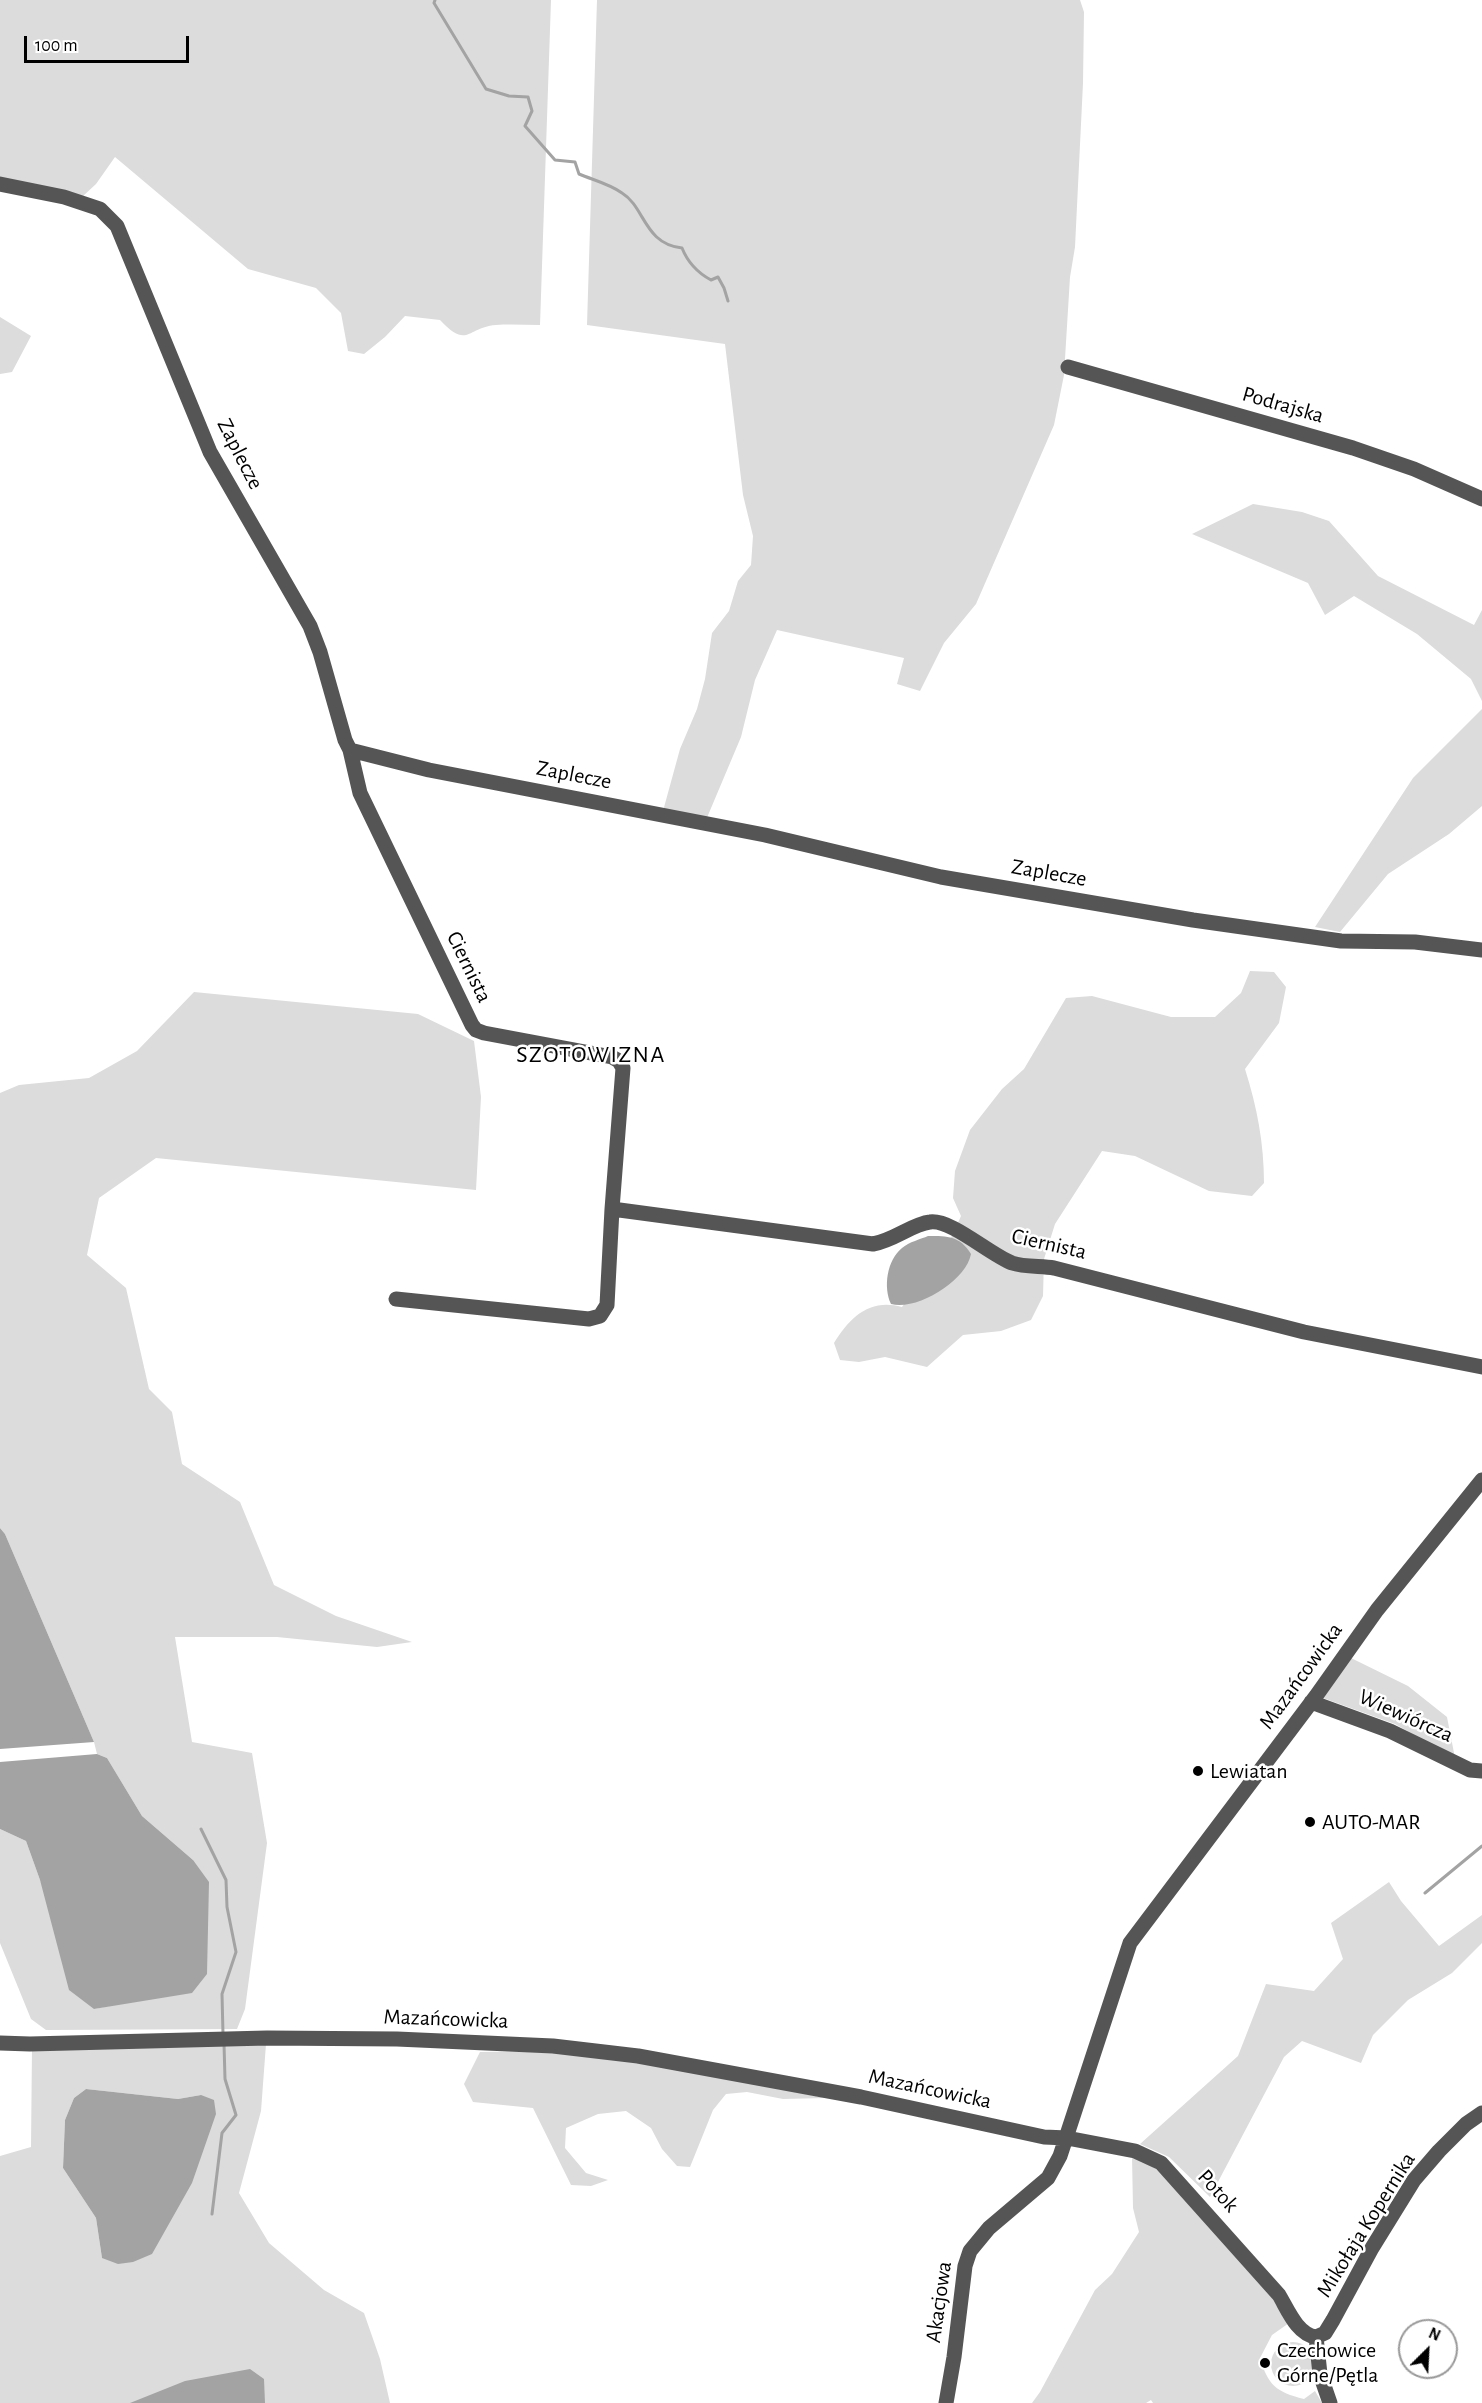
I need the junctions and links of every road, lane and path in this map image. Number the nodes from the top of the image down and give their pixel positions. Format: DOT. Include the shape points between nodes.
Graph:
graph roads {
  1 [pos="0,184"];
  2 [pos="1068,367"];
  3 [pos="1482,499"];
  4 [pos="350,750"];
  5 [pos="1482,950"];
  6 [pos="612,1209"];
  7 [pos="396,1299"];
  8 [pos="1482,1366"];
  9 [pos="1482,1480"];
  10 [pos="1311,1702"];
  11 [pos="1482,1772"];
  12 [pos="0,2043"];
  13 [pos="1482,2113"];
  14 [pos="1067,2138"];
  15 [pos="1316,2337"];
  16 [pos="946,2403"];
  17 [pos="1330,2403"];
  1 -- 4 [label="street, Zaplecze" via="100,209 117,226 210,452 310,626"];
  2 -- 3 [label="street, Podrajska" via="1353,448"];
  4 -- 5 [label="street, Zaplecze" via="429,770 765,835 941,877 1330,939 1415,942"];
  4 -- 6 [label="street, Ciernista" via="360,794 472,1025 484,1033 619,1061 622,1075"];
  6 -- 7 [label="street, Ciernista" via="607,1305 600,1316 589,1319"];
  6 -- 8 [label="street, Ciernista" via="873,1244 889,1242 930,1222 951,1225 1014,1264 1054,1268 1304,1332"];
  9 -- 10 [label="street, Mazańcowicka" via="1377,1610"];
  10 -- 11 [label="street, Wiewiórcza" via="1390,1731 1470,1770"];
  10 -- 14 [label="street, Mazańcowicka" via="1130,1943"];
  12 -- 14 [label="street, Mazańcowicka" via="397,2039 553,2046 638,2056 861,2097 1044,2137"];
  13 -- 15 [label="street, Mikołaja Kopernika" via="1466,2124 1414,2180 1325,2333"];
  14 -- 15 [label="street, Potok" via="1134,2151 1161,2163 1279,2295 1300,2328"];
  14 -- 16 [label="street, Akacjowa" via="1048,2178 989,2228 970,2251"];
  15 -- 17 [label="street" via="1320,2374"];
}
